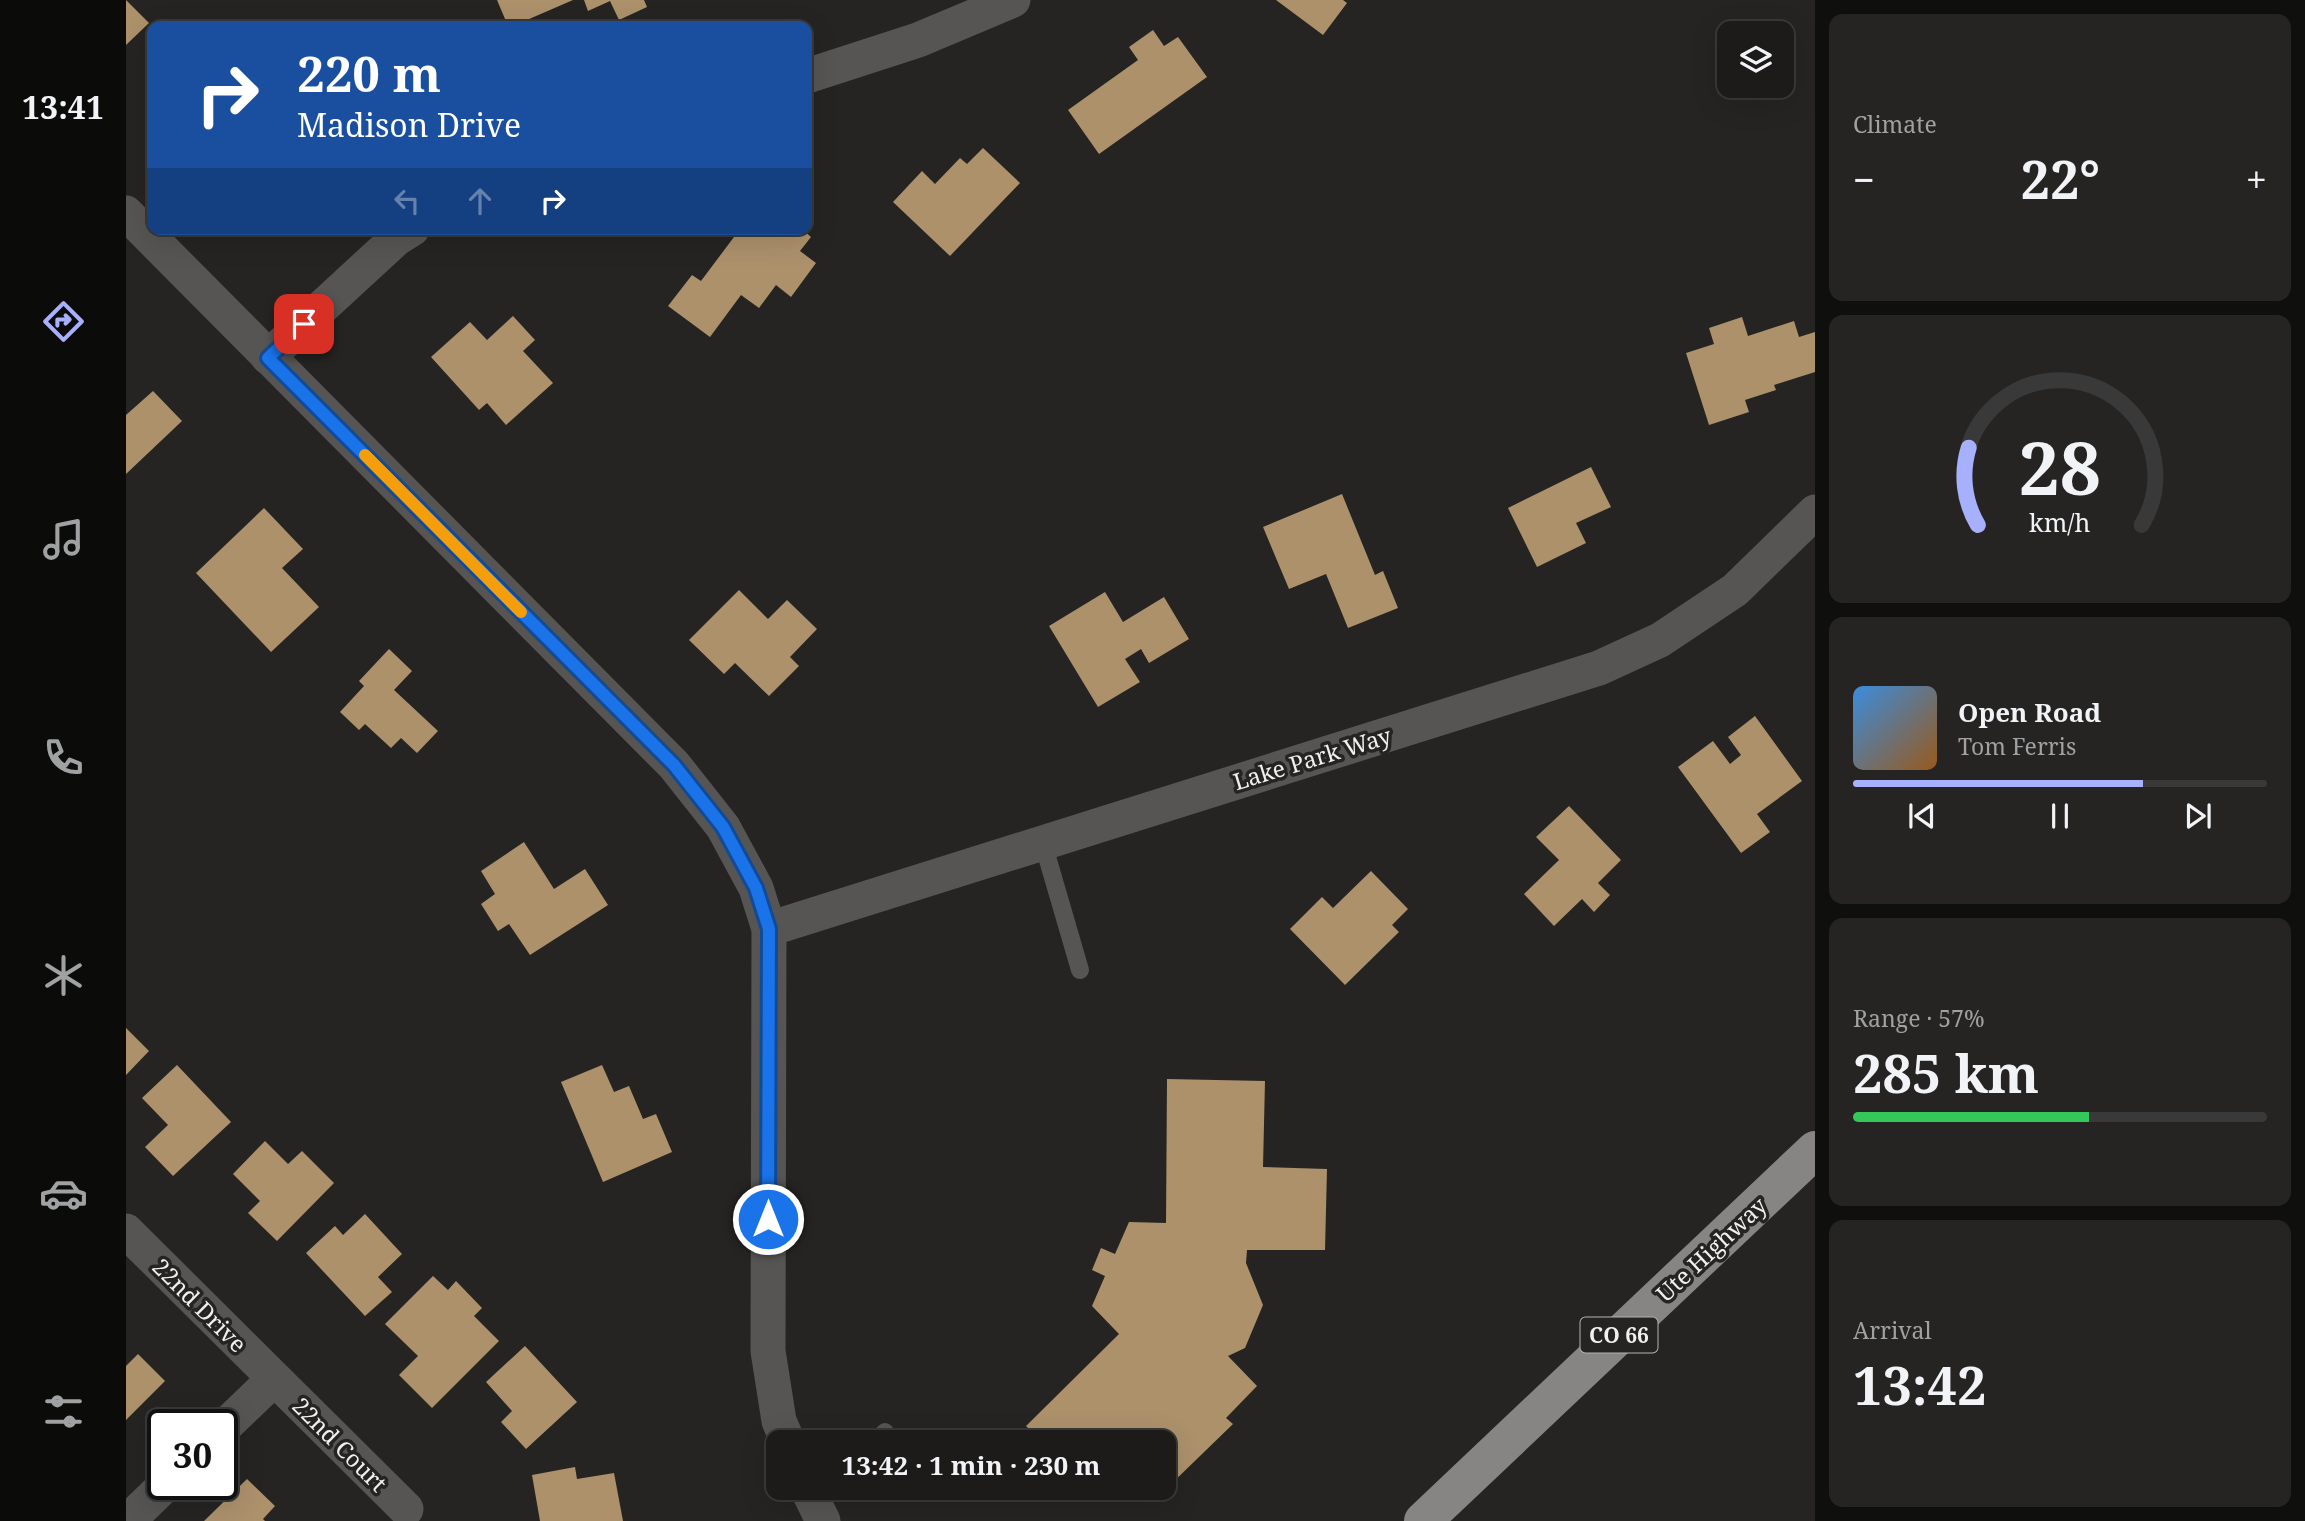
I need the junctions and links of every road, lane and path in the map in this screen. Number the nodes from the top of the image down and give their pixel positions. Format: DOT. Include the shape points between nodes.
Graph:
graph roads {
  1 [pos="1013,0"];
  2 [pos="812,74"];
  3 [pos="126,213"];
  4 [pos="147,234"];
  5 [pos="148,235"];
  6 [pos="402,235"];
  7 [pos="268,358"];
  8 [pos="1815,512"];
  9 [pos="1044,842"];
  10 [pos="769,929"];
  11 [pos="1080,970"];
  12 [pos="1815,1150"];
  13 [pos="126,1231"];
  14 [pos="274,1379"];
  15 [pos="238,1414"];
  16 [pos="783,1430"];
  17 [pos="150,1500"];
  18 [pos="406,1509"];
  19 [pos="128,1521"];
  20 [pos="1423,1521"];
  1 -- 2 [label="street" via="918,40"];
  3 -- 4 [label="street"];
  5 -- 7 [label="street"];
  6 -- 7 [label="street"];
  7 -- 10 [label="street" via="674,765 723,827 756,888"];
  8 -- 9 [label="street, Lake Park Way" via="1735,590 1660,640 1599,668"];
  9 -- 10 [label="street, Lake Park Way"];
  9 -- 11 [label="lane"];
  10 -- 16 [label="street" via="768,1351"];
  12 -- 20 [label="main road, Ute Highway / CO 66"];
  13 -- 14 [label="street, 22nd Drive"];
  14 -- 15 [label="street"];
  14 -- 18 [label="street, 22nd Court"];
  17 -- 19 [label="street"];
}
